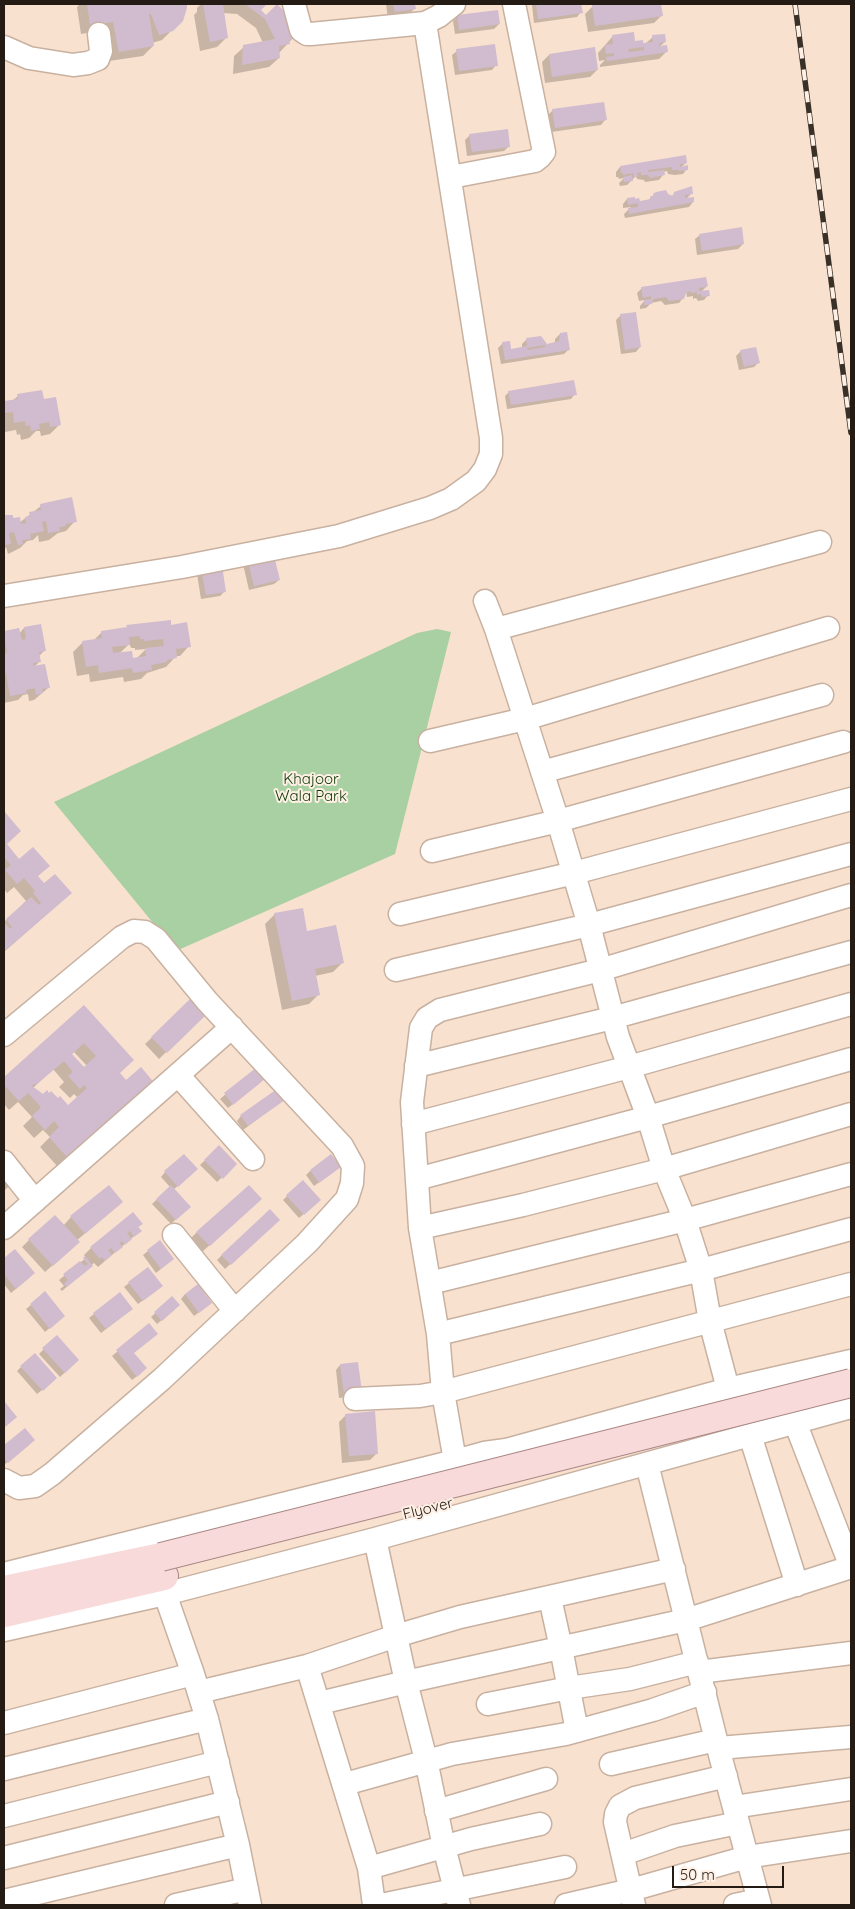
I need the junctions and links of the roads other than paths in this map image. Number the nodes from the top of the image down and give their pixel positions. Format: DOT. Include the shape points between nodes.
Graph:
graph roads {
  1 [pos="294,4"];
  2 [pos="454,4"];
  3 [pos="514,4"];
  4 [pos="425,23"];
  5 [pos="99,34"];
  6 [pos="4,47"];
  7 [pos="451,177"];
  8 [pos="820,542"];
  9 [pos="4,596"];
  10 [pos="485,601"];
  11 [pos="828,628"];
  12 [pos="496,629"];
  13 [pos="822,695"];
  14 [pos="525,719"];
  15 [pos="430,741"];
  16 [pos="843,742"];
  17 [pos="542,772"];
  18 [pos="851,799"];
  19 [pos="558,821"];
  20 [pos="432,851"];
  21 [pos="851,854"];
  22 [pos="574,872"];
  23 [pos="851,895"];
  24 [pos="400,914"];
  25 [pos="589,925"];
  26 [pos="851,952"];
  27 [pos="396,970"];
  28 [pos="600,970"];
  29 [pos="851,1004"];
  30 [pos="612,1018"];
  31 [pos="232,1027"];
  32 [pos="4,1035"];
  33 [pos="851,1059"];
  34 [pos="416,1066"];
  35 [pos="628,1067"];
  36 [pos="178,1075"];
  37 [pos="851,1114"];
  38 [pos="648,1117"];
  39 [pos="413,1124"];
  40 [pos="253,1160"];
  41 [pos="4,1162"];
  42 [pos="664,1169"];
  43 [pos="851,1174"];
  44 [pos="416,1179"];
  45 [pos="35,1200"];
  46 [pos="685,1220"];
  47 [pos="4,1228"];
  48 [pos="420,1228"];
  49 [pos="851,1229"];
  50 [pos="174,1235"];
  51 [pos="701,1270"];
  52 [pos="430,1282"];
  53 [pos="851,1284"];
  54 [pos="235,1311"];
  55 [pos="710,1321"];
  56 [pos="438,1334"];
  57 [pos="851,1361"];
  58 [pos="728,1389"];
  59 [pos="443,1392"];
  60 [pos="355,1399"];
  61 [pos="850,1405"];
  62 [pos="796,1422"];
  63 [pos="750,1436"];
  64 [pos="506,1450"];
  65 [pos="484,1453"];
  66 [pos="455,1461"];
  67 [pos="647,1464"];
  68 [pos="4,1480"];
  69 [pos="507,1502"];
  70 [pos="374,1539"];
  71 [pos="851,1567"];
  72 [pos="674,1569"];
  73 [pos="4,1574"];
  74 [pos="798,1586"];
  75 [pos="4,1590"];
  76 [pos="165,1594"];
  77 [pos="550,1598"];
  78 [pos="4,1613"];
  79 [pos="686,1620"];
  80 [pos="4,1630"];
  81 [pos="396,1636"];
  82 [pos="561,1648"];
  83 [pos="851,1653"];
  84 [pos="307,1666"];
  85 [pos="700,1676"];
  86 [pos="406,1682"];
  87 [pos="196,1683"];
  88 [pos="569,1688"];
  89 [pos="320,1704"];
  90 [pos="488,1704"];
  91 [pos="207,1719"];
  92 [pos="4,1723"];
  93 [pos="577,1731"];
  94 [pos="851,1737"];
  95 [pos="717,1744"];
  96 [pos="426,1760"];
  97 [pos="218,1762"];
  98 [pos="5,1764"];
  99 [pos="611,1764"];
  100 [pos="726,1776"];
  101 [pos="546,1779"];
  102 [pos="344,1784"];
  103 [pos="851,1789"];
  104 [pos="228,1802"];
  105 [pos="436,1810"];
  106 [pos="736,1815"];
  107 [pos="4,1816"];
  108 [pos="540,1824"];
  109 [pos="851,1841"];
  110 [pos="238,1845"];
  111 [pos="444,1847"];
  112 [pos="623,1854"];
  113 [pos="747,1857"];
  114 [pos="4,1858"];
  115 [pos="565,1867"];
  116 [pos="369,1868"];
  117 [pos="249,1897"];
  118 [pos="457,1898"];
  119 [pos="632,1898"];
  120 [pos="35,1899"];
  121 [pos="4,1901"];
  122 [pos="759,1902"];
  123 [pos="176,1905"];
  124 [pos="374,1905"];
  125 [pos="381,1905"];
  126 [pos="566,1905"];
  127 [pos="736,1905"];
  1 -- 4 [label="street" via="301,30 307,34"];
  2 -- 4 [label="street"];
  3 -- 7 [label="street" via="544,152 535,161"];
  4 -- 7 [label="street"];
  5 -- 6 [label="street" via="101,51 98,59 88,63 73,65 29,58"];
  7 -- 9 [label="street" via="492,438 491,454 476,481 451,499 430,508 339,536 182,567"];
  8 -- 12 [label="street"];
  10 -- 12 [label="street"];
  11 -- 14 [label="street"];
  12 -- 14 [label="street"];
  13 -- 17 [label="street"];
  14 -- 15 [label="street"];
  14 -- 17 [label="street"];
  16 -- 19 [label="street"];
  17 -- 19 [label="street"];
  18 -- 22 [label="street"];
  19 -- 20 [label="street"];
  19 -- 22 [label="street"];
  21 -- 25 [label="street"];
  22 -- 24 [label="street"];
  22 -- 25 [label="street"];
  23 -- 28 [label="street"];
  25 -- 27 [label="street"];
  25 -- 28 [label="street"];
  26 -- 30 [label="street"];
  28 -- 30 [label="street"];
  28 -- 34 [label="street" via="440,1010 427,1018 421,1028"];
  29 -- 35 [label="street"];
  30 -- 34 [label="street"];
  30 -- 35 [label="street"];
  31 -- 32 [label="street" via="156,939 145,932 134,931 122,937"];
  31 -- 36 [label="street"];
  31 -- 54 [label="street" via="342,1146 353,1166 347,1199 307,1243"];
  33 -- 38 [label="street"];
  34 -- 39 [label="street"];
  35 -- 38 [label="street"];
  35 -- 39 [label="street"];
  36 -- 40 [label="street"];
  36 -- 45 [label="street"];
  37 -- 42 [label="street"];
  38 -- 42 [label="street"];
  38 -- 44 [label="street"];
  39 -- 44 [label="street"];
  41 -- 45 [label="street"];
  42 -- 46 [label="street"];
  42 -- 48 [label="street"];
  43 -- 46 [label="street"];
  44 -- 48 [label="street"];
  45 -- 47 [label="street"];
  46 -- 51 [label="street"];
  46 -- 52 [label="street"];
  48 -- 52 [label="street"];
  49 -- 51 [label="street"];
  50 -- 54 [label="street"];
  51 -- 55 [label="street"];
  51 -- 56 [label="street"];
  52 -- 56 [label="street"];
  53 -- 55 [label="street"];
  54 -- 68 [label="street" via="52,1474 35,1486 19,1488"];
  55 -- 58 [label="street"];
  55 -- 59 [label="street"];
  56 -- 59 [label="street"];
  57 -- 58 [label="street"];
  58 -- 64 [label="street"];
  59 -- 60 [label="street"];
  59 -- 66 [label="street"];
  61 -- 62 [label="street"];
  61 -- 75 [label="main road, Flyover, bridge"];
  61 -- 78 [label="main road, Flyover"];
  62 -- 63 [label="street"];
  62 -- 71 [label="street"];
  63 -- 67 [label="street"];
  63 -- 74 [label="street"];
  64 -- 65 [label="street"];
  64 -- 69 [label="street" via="520,1460 535,1460 816,1394 682,1436 540,1475"];
  65 -- 66 [label="street"];
  65 -- 69 [label="street"];
  66 -- 73 [label="street"];
  67 -- 69 [label="street"];
  67 -- 72 [label="street"];
  69 -- 70 [label="street"];
  70 -- 76 [label="street"];
  70 -- 81 [label="street"];
  71 -- 74 [label="street"];
  72 -- 77 [label="street"];
  72 -- 79 [label="street"];
  74 -- 79 [label="street"];
  76 -- 80 [label="street"];
  76 -- 87 [label="street"];
  77 -- 81 [label="street" via="460,1617"];
  77 -- 82 [label="street"];
  79 -- 82 [label="street"];
  79 -- 85 [label="street"];
  81 -- 84 [label="street"];
  81 -- 86 [label="street"];
  82 -- 86 [label="street"];
  82 -- 88 [label="street"];
  83 -- 85 [label="street"];
  84 -- 87 [label="street"];
  84 -- 89 [label="street"];
  85 -- 88 [label="street" via="630,1679"];
  85 -- 93 [label="street" via="653,1710"];
  85 -- 95 [label="street"];
  86 -- 89 [label="street"];
  86 -- 96 [label="street"];
  87 -- 91 [label="street"];
  87 -- 92 [label="street"];
  88 -- 90 [label="street"];
  88 -- 93 [label="street"];
  89 -- 102 [label="street"];
  91 -- 97 [label="street"];
  91 -- 98 [label="street"];
  93 -- 96 [label="street"];
  94 -- 95 [label="street"];
  95 -- 99 [label="street"];
  95 -- 100 [label="street"];
  96 -- 102 [label="street"];
  96 -- 105 [label="street"];
  97 -- 104 [label="street"];
  97 -- 107 [label="street"];
  100 -- 106 [label="street"];
  100 -- 112 [label="street" via="626,1802 616,1814 615,1822"];
  101 -- 105 [label="street"];
  102 -- 116 [label="street"];
  103 -- 106 [label="street"];
  104 -- 110 [label="street"];
  104 -- 114 [label="street"];
  105 -- 111 [label="street"];
  106 -- 112 [label="street"];
  106 -- 113 [label="street"];
  108 -- 111 [label="street"];
  109 -- 113 [label="street"];
  110 -- 117 [label="street"];
  110 -- 120 [label="street"];
  111 -- 116 [label="street"];
  111 -- 118 [label="street"];
  112 -- 119 [label="street"];
  113 -- 119 [label="street"];
  113 -- 122 [label="street"];
  115 -- 118 [label="street"];
  116 -- 124 [label="street"];
  117 -- 123 [label="street"];
  118 -- 125 [label="street"];
  119 -- 126 [label="street"];
  120 -- 121 [label="street"];
  122 -- 127 [label="street"];
}
